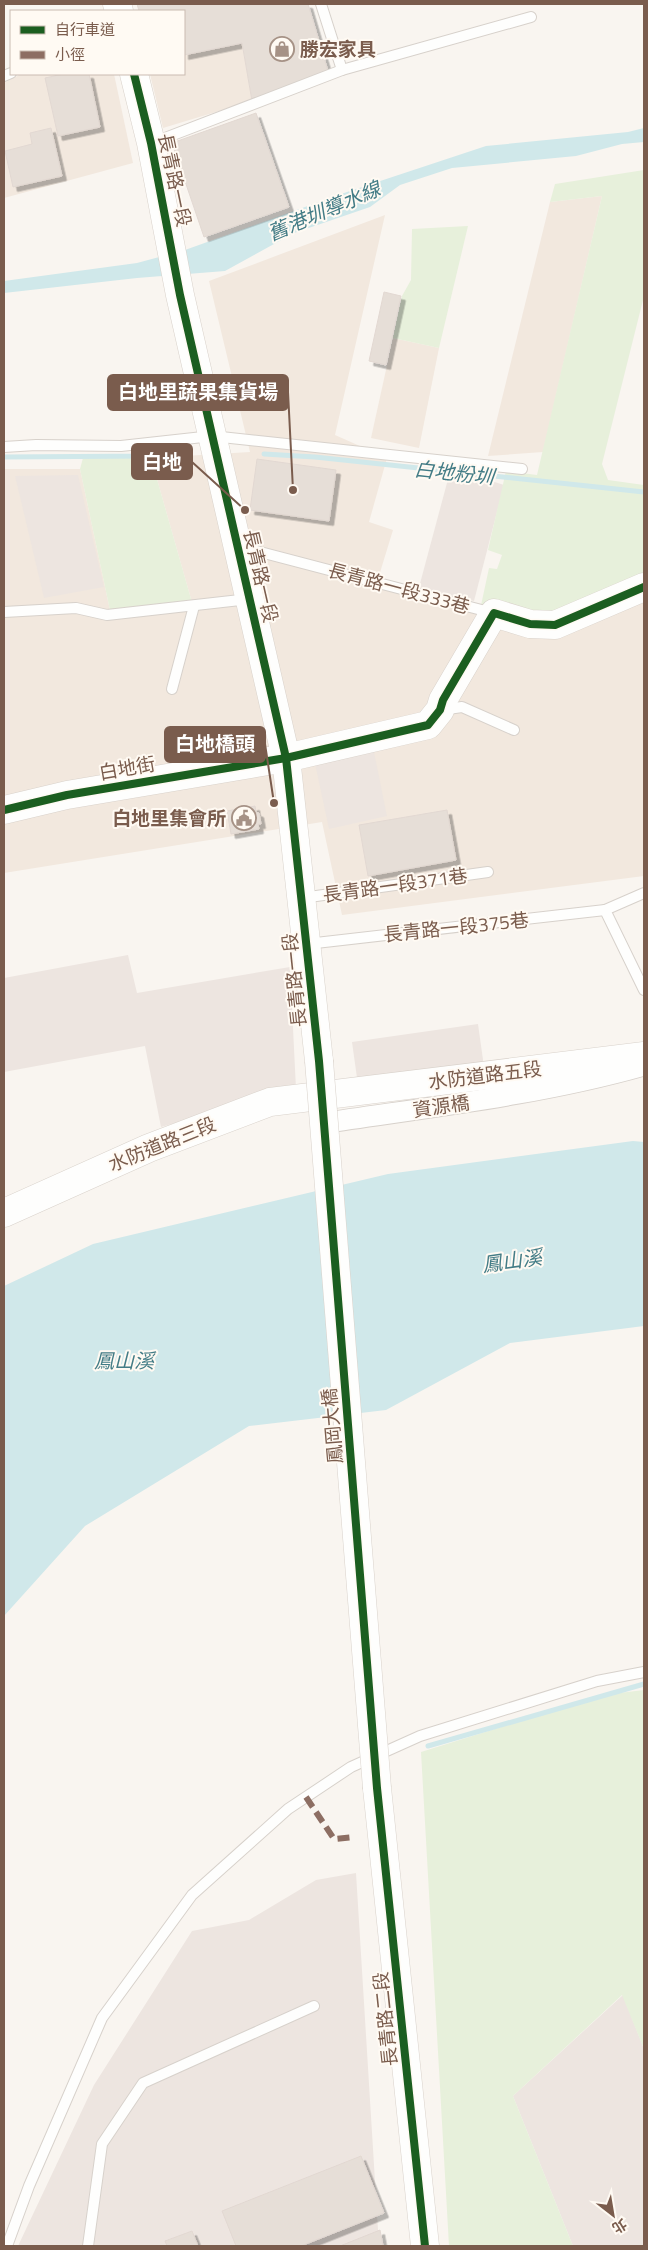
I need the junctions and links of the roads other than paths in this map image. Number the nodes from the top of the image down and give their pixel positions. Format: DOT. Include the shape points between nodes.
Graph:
graph roads {
  1 [pos="321,4"];
  2 [pos="531,17"];
  3 [pos="342,70"];
  4 [pos="134,75"];
  5 [pos="151,143"];
  6 [pos="212,436"];
  7 [pos="4,447"];
  8 [pos="522,469"];
  9 [pos="237,546"];
  10 [pos="644,587"];
  11 [pos="250,599"];
  12 [pos="194,606"];
  13 [pos="4,612"];
  14 [pos="494,613"];
  15 [pos="172,689"];
  16 [pos="440,710"];
  17 [pos="514,730"];
  18 [pos="286,758"];
  19 [pos="4,810"];
  20 [pos="488,872"];
  21 [pos="644,893"];
  22 [pos="301,898"];
  23 [pos="605,910"];
  24 [pos="306,944"];
  25 [pos="644,990"];
  26 [pos="644,1056"];
  27 [pos="320,1060"];
  28 [pos="644,1065"];
  29 [pos="326,1094"];
  30 [pos="324,1123"];
  31 [pos="4,1213"];
  32 [pos="644,1672"];
  33 [pos="377,1788"];
  34 [pos="314,2006"];
  35 [pos="7,2246"];
  36 [pos="88,2246"];
  37 [pos="425,2246"];
  1 -- 3 [label="lane"];
  2 -- 3 [label="lane"];
  3 -- 5 [label="lane"];
  4 -- 5 [label="street, 長青路一段"];
  5 -- 6 [label="street, 長青路一段" via="180,295"];
  6 -- 7 [label="lane" via="121,446"];
  6 -- 8 [label="lane"];
  6 -- 9 [label="street, 長青路一段"];
  9 -- 11 [label="street, 長青路一段"];
  9 -- 14 [label="lane, 長青路一段333巷"];
  10 -- 14 [label="street, 長青路一段333巷" via="555,625 530,624"];
  11 -- 12 [label="lane"];
  11 -- 18 [label="street, 長青路一段"];
  12 -- 13 [label="lane" via="107,615 76,608"];
  12 -- 15 [label="lane"];
  14 -- 16 [label="street"];
  16 -- 17 [label="lane" via="462,707"];
  16 -- 18 [label="street, 白地街" via="428,725"];
  18 -- 19 [label="street, 白地街" via="66,795"];
  18 -- 22 [label="street, 長青路一段"];
  20 -- 22 [label="lane, 長青路一段371巷"];
  21 -- 23 [label="lane, 長青路一段375巷"];
  22 -- 24 [label="street, 長青路一段"];
  23 -- 24 [label="lane, 長青路一段375巷"];
  23 -- 25 [label="lane"];
  24 -- 27 [label="street, 長青路一段"];
  26 -- 29 [label="street, 水防道路五段"];
  27 -- 30 [label="street, 鳳岡大橋, bridge"];
  28 -- 30 [label="street, 資源橋" via="601,1078"];
  29 -- 31 [label="street, 水防道路三段" via="270,1102 149,1148"];
  30 -- 33 [label="street, 鳳岡大橋, bridge"];
  32 -- 35 [label="lane" via="597,1681 420,1736 351,1767 288,1809 192,1895 102,2018"];
  33 -- 37 [label="street, 長青路二段"];
  34 -- 36 [label="lane" via="143,2083 102,2144"];
}
